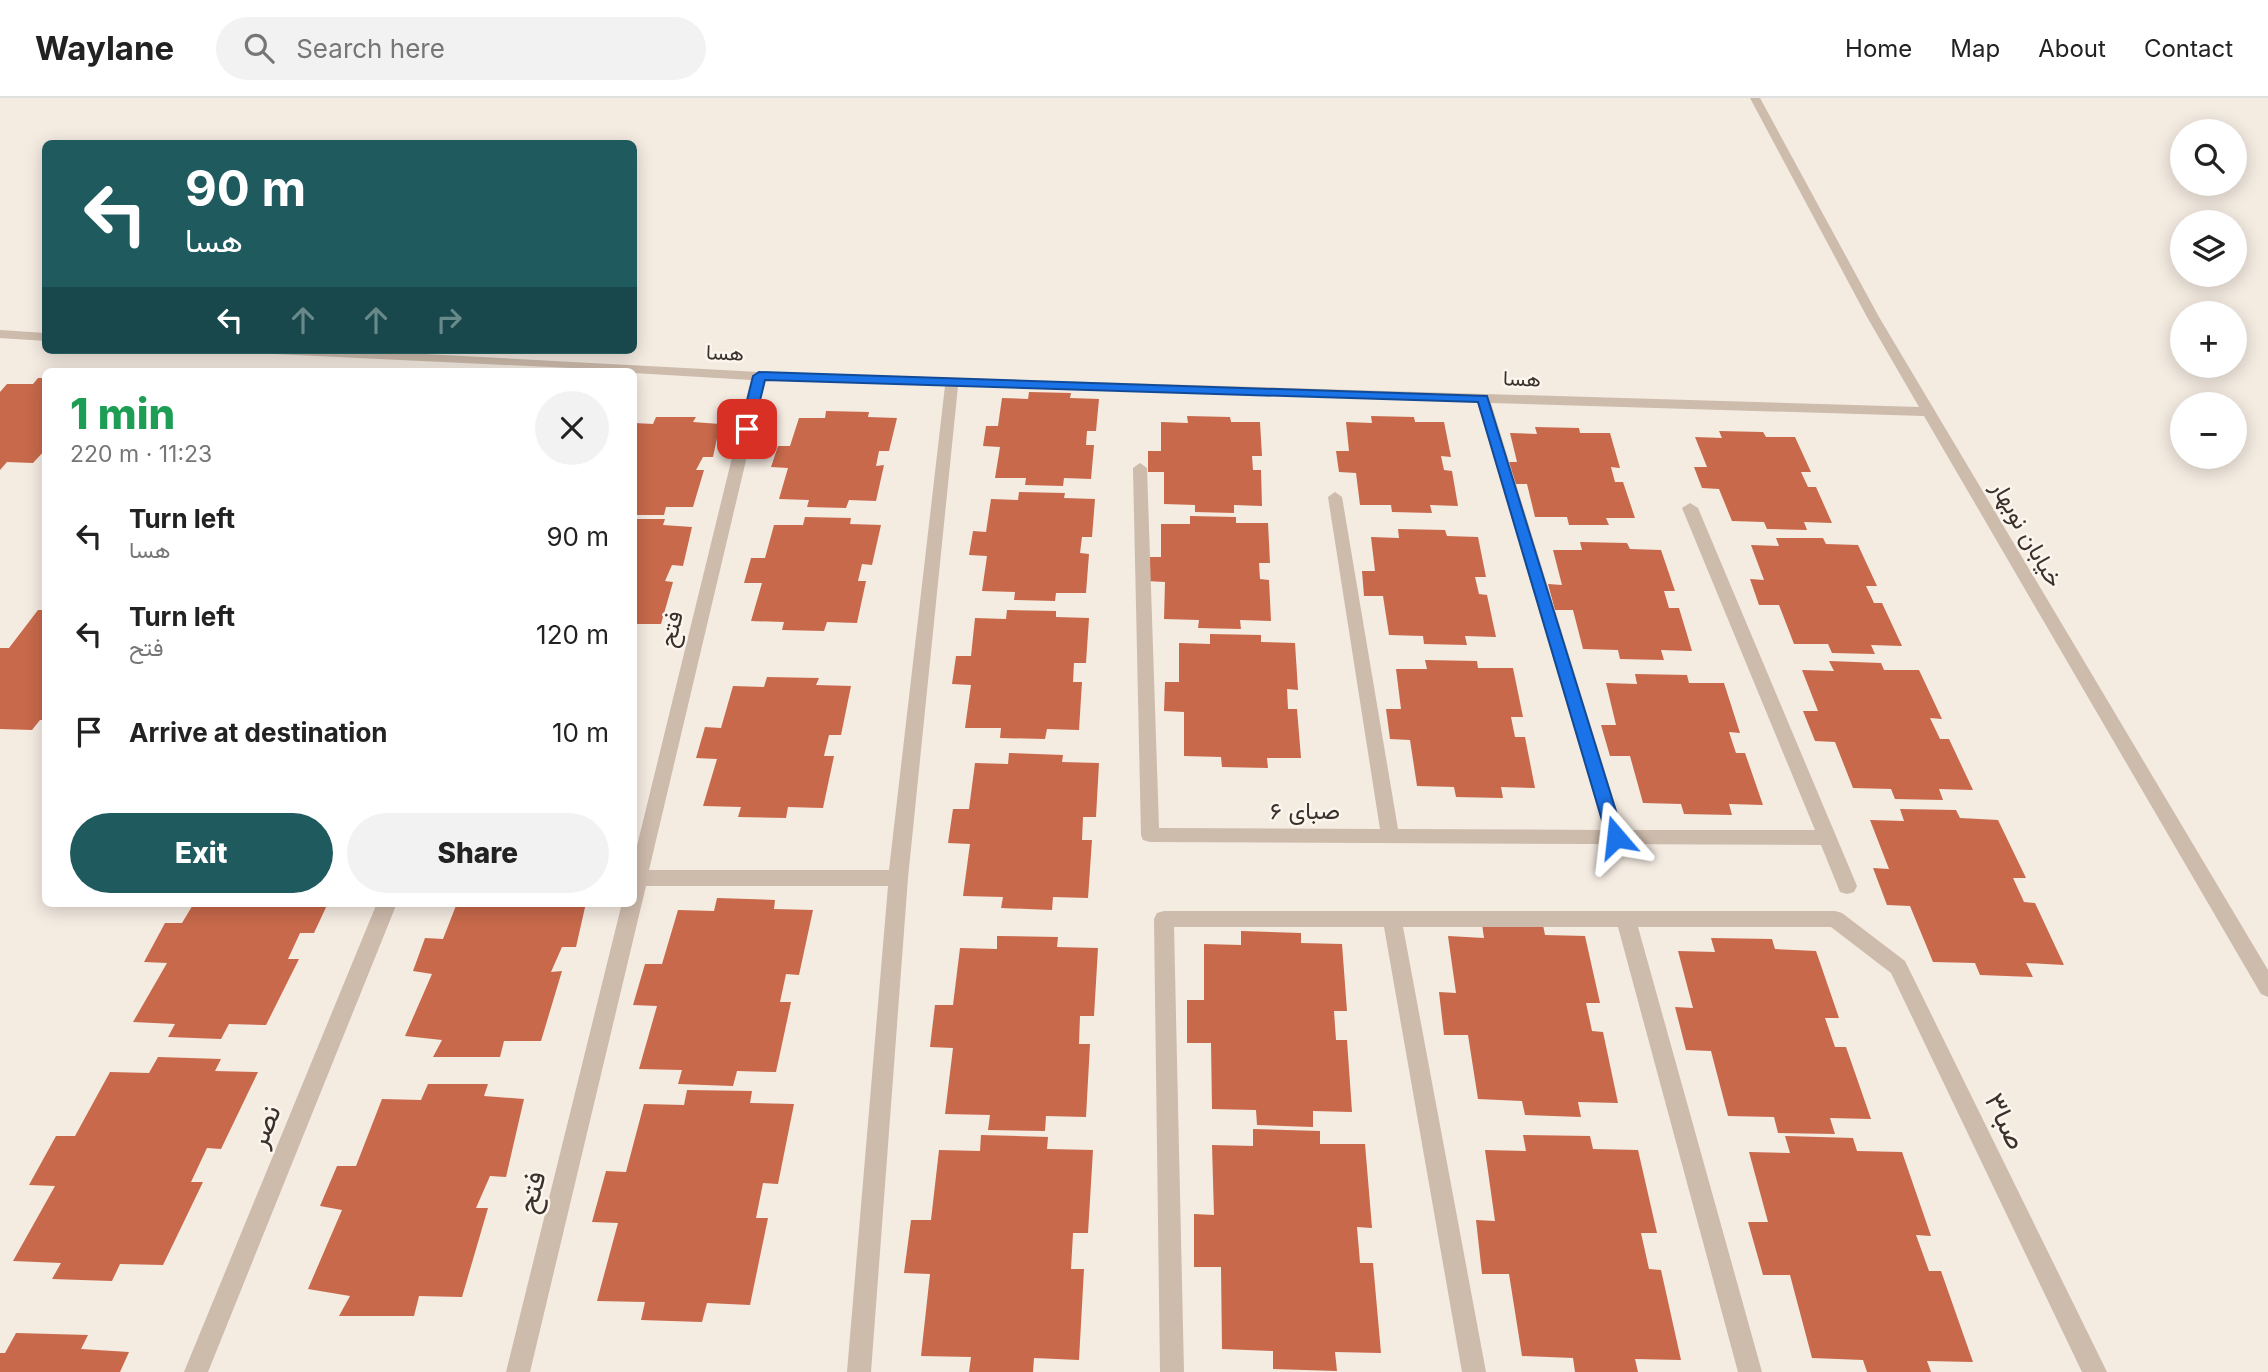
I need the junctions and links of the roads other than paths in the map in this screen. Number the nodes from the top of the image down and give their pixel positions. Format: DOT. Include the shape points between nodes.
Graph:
graph roads {
  1 [pos="1755,98"];
  2 [pos="0,334"];
  3 [pos="42,337"];
  4 [pos="341,354"];
  5 [pos="571,368"];
  6 [pos="637,371"];
  7 [pos="759,376"];
  8 [pos="952,382"];
  9 [pos="1483,398"];
  10 [pos="1929,412"];
  11 [pos="1140,468"];
  12 [pos="1335,497"];
  13 [pos="1690,508"];
  14 [pos="1390,836"];
  15 [pos="1616,837"];
  16 [pos="1827,838"];
  17 [pos="898,878"];
  18 [pos="637,883"];
  19 [pos="1847,886"];
  20 [pos="637,887"];
  21 [pos="385,907"];
  22 [pos="631,907"];
  23 [pos="1392,919"];
  24 [pos="1626,919"];
  25 [pos="2268,988"];
  26 [pos="196,1372"];
  27 [pos="518,1372"];
  28 [pos="859,1372"];
  29 [pos="1172,1372"];
  30 [pos="1474,1372"];
  31 [pos="1750,1372"];
  32 [pos="2095,1372"];
  1 -- 10 [label="street, خیابان نوبهار"];
  2 -- 3 [label="street"];
  4 -- 5 [label="street, هسا"];
  6 -- 7 [label="street, هسا"];
  7 -- 8 [label="street, هسا"];
  7 -- 18 [label="street, فتح"];
  8 -- 9 [label="street, هسا"];
  8 -- 17 [label="street"];
  9 -- 10 [label="street, هسا"];
  9 -- 15 [label="street"];
  10 -- 25 [label="street, خیابان نوبهار"];
  11 -- 14 [label="street, صبای ۶" via="1150,835"];
  12 -- 14 [label="street"];
  13 -- 16 [label="street"];
  14 -- 15 [label="street, صبای ۶"];
  15 -- 16 [label="street, صبای ۶"];
  16 -- 19 [label="street"];
  17 -- 20 [label="street"];
  17 -- 28 [label="street"];
  21 -- 26 [label="street, نصر"];
  22 -- 27 [label="street, فتح"];
  23 -- 24 [label="street"];
  23 -- 29 [label="street" via="1164,919"];
  23 -- 30 [label="street"];
  24 -- 31 [label="street"];
  24 -- 32 [label="street, صبا۳" via="1835,919 1898,967"];
}
